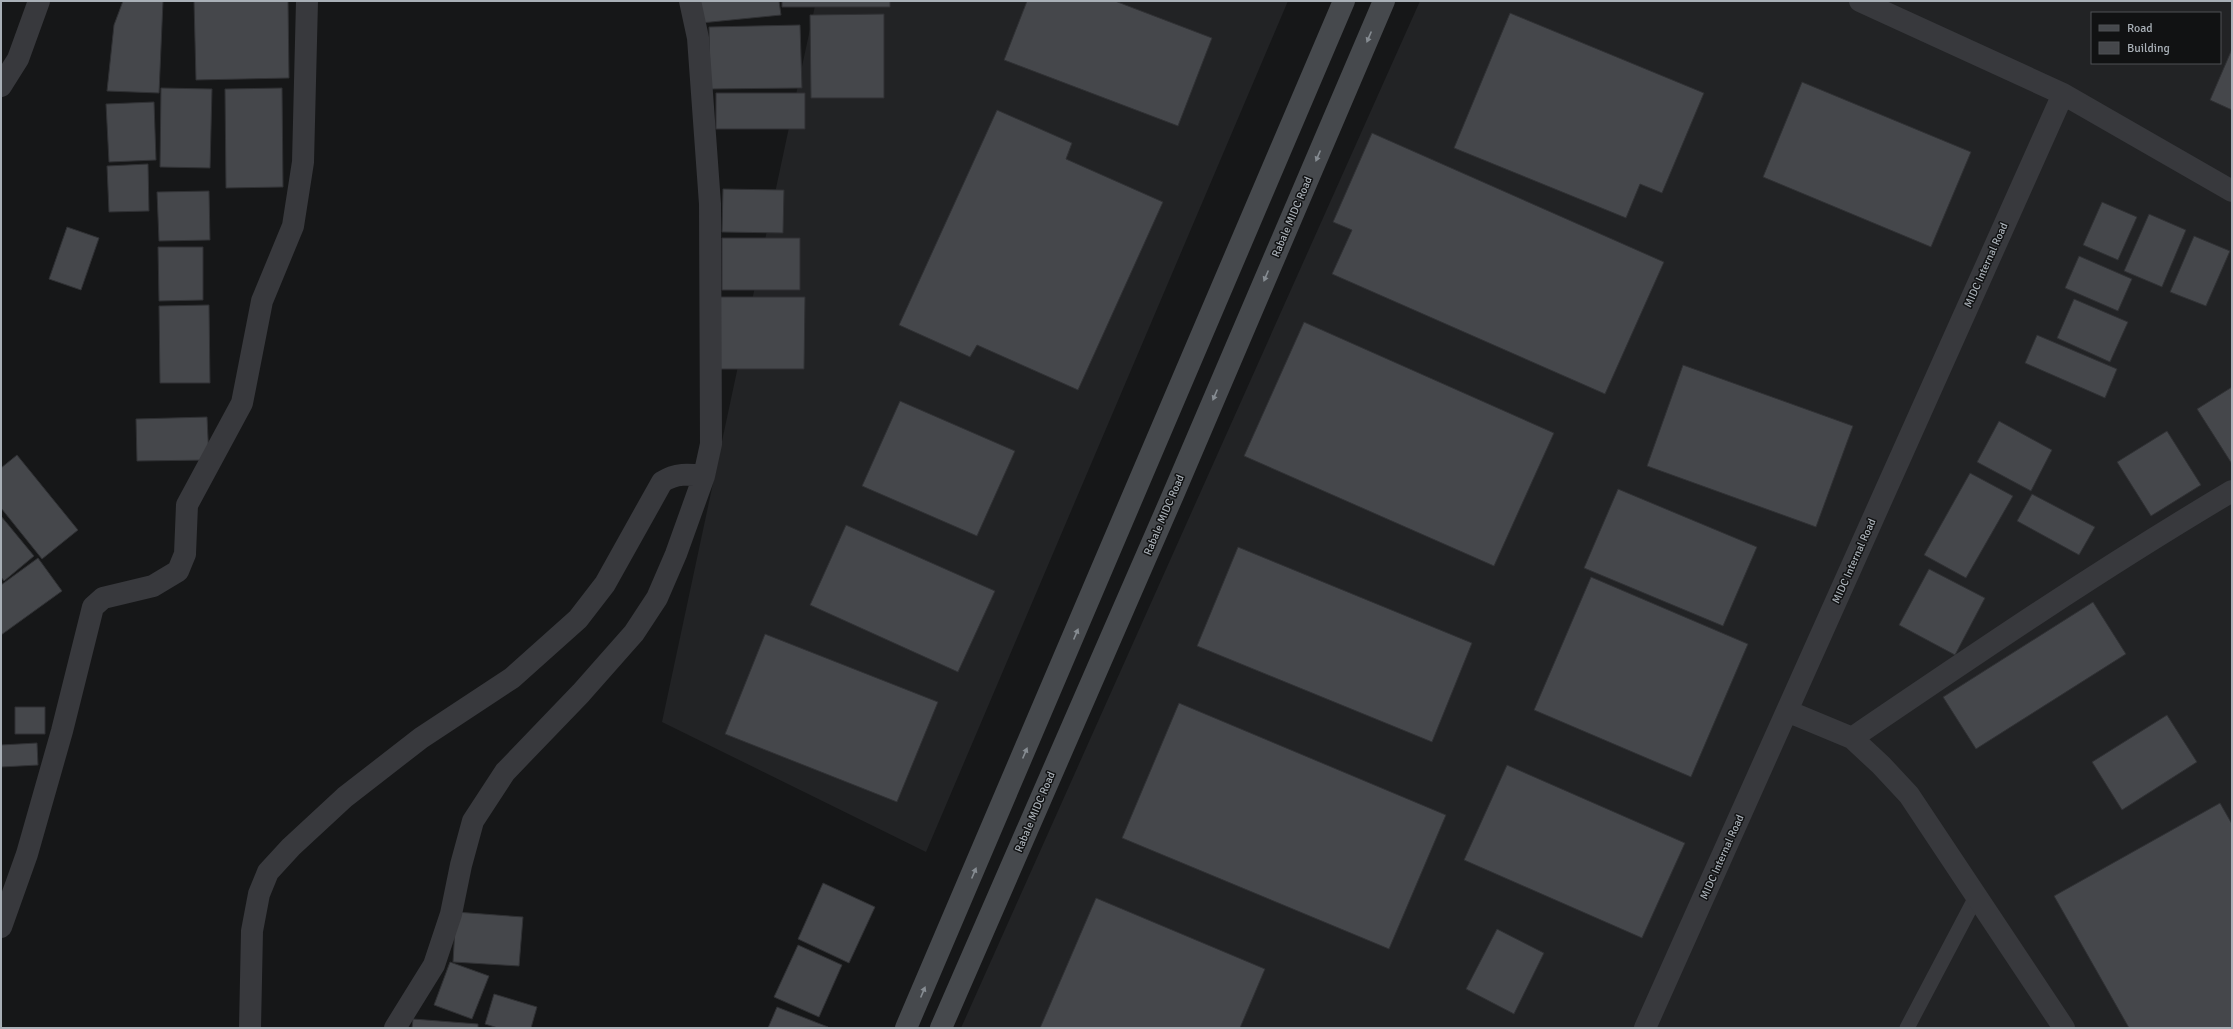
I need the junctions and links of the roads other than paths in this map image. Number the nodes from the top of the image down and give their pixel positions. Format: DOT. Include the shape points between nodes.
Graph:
graph roads {
  1 [pos="39,1"];
  2 [pos="307,1"];
  3 [pos="690,1"];
  4 [pos="1344,1"];
  5 [pos="1384,1"];
  6 [pos="1860,1"];
  7 [pos="1,86"];
  8 [pos="2063,94"];
  9 [pos="2232,191"];
  10 [pos="1211,317"];
  11 [pos="1242,332"];
  12 [pos="704,476"];
  13 [pos="2232,491"];
  14 [pos="1787,711"];
  15 [pos="1037,726"];
  16 [pos="1067,738"];
  17 [pos="1852,738"];
  18 [pos="1976,897"];
  19 [pos="1,927"];
  20 [pos="250,1028"];
  21 [pos="395,1028"];
  22 [pos="906,1028"];
  23 [pos="942,1028"];
  24 [pos="1645,1028"];
  25 [pos="1907,1028"];
  26 [pos="2064,1028"];
  1 -- 7 [label="street" via="18,59"];
  2 -- 19 [label="street" via="303,162 293,226 262,301 242,403 187,505 186,554 178,571 153,586 102,598 93,607 62,731 27,854"];
  3 -- 12 [label="street" via="698,38 710,204 711,444"];
  4 -- 10 [label="main road"];
  5 -- 11 [label="main road, Rabale MIDC Road, one-way"];
  6 -- 8 [label="street"];
  8 -- 9 [label="street"];
  8 -- 14 [label="street, MIDC Internal Road"];
  10 -- 11 [label="main road"];
  15 -- 10 [label="main road, one-way"];
  11 -- 16 [label="main road, Rabale MIDC Road, one-way"];
  12 -- 20 [label="street" via="685,474 670,477 662,482 604,584 578,619 512,678 421,738 345,797 268,872 259,894 252,932"];
  12 -- 21 [label="street" via="657,598 634,633 505,772 473,821 451,914 434,965"];
  13 -- 17 [label="street" via="2142,544 2011,629"];
  14 -- 17 [label="street"];
  14 -- 24 [label="street, MIDC Internal Road"];
  15 -- 16 [label="main road"];
  22 -- 15 [label="main road, one-way"];
  16 -- 23 [label="main road, Rabale MIDC Road"];
  17 -- 18 [label="street" via="1908,795"];
  18 -- 25 [label="lane"];
  18 -- 26 [label="street"];
}
